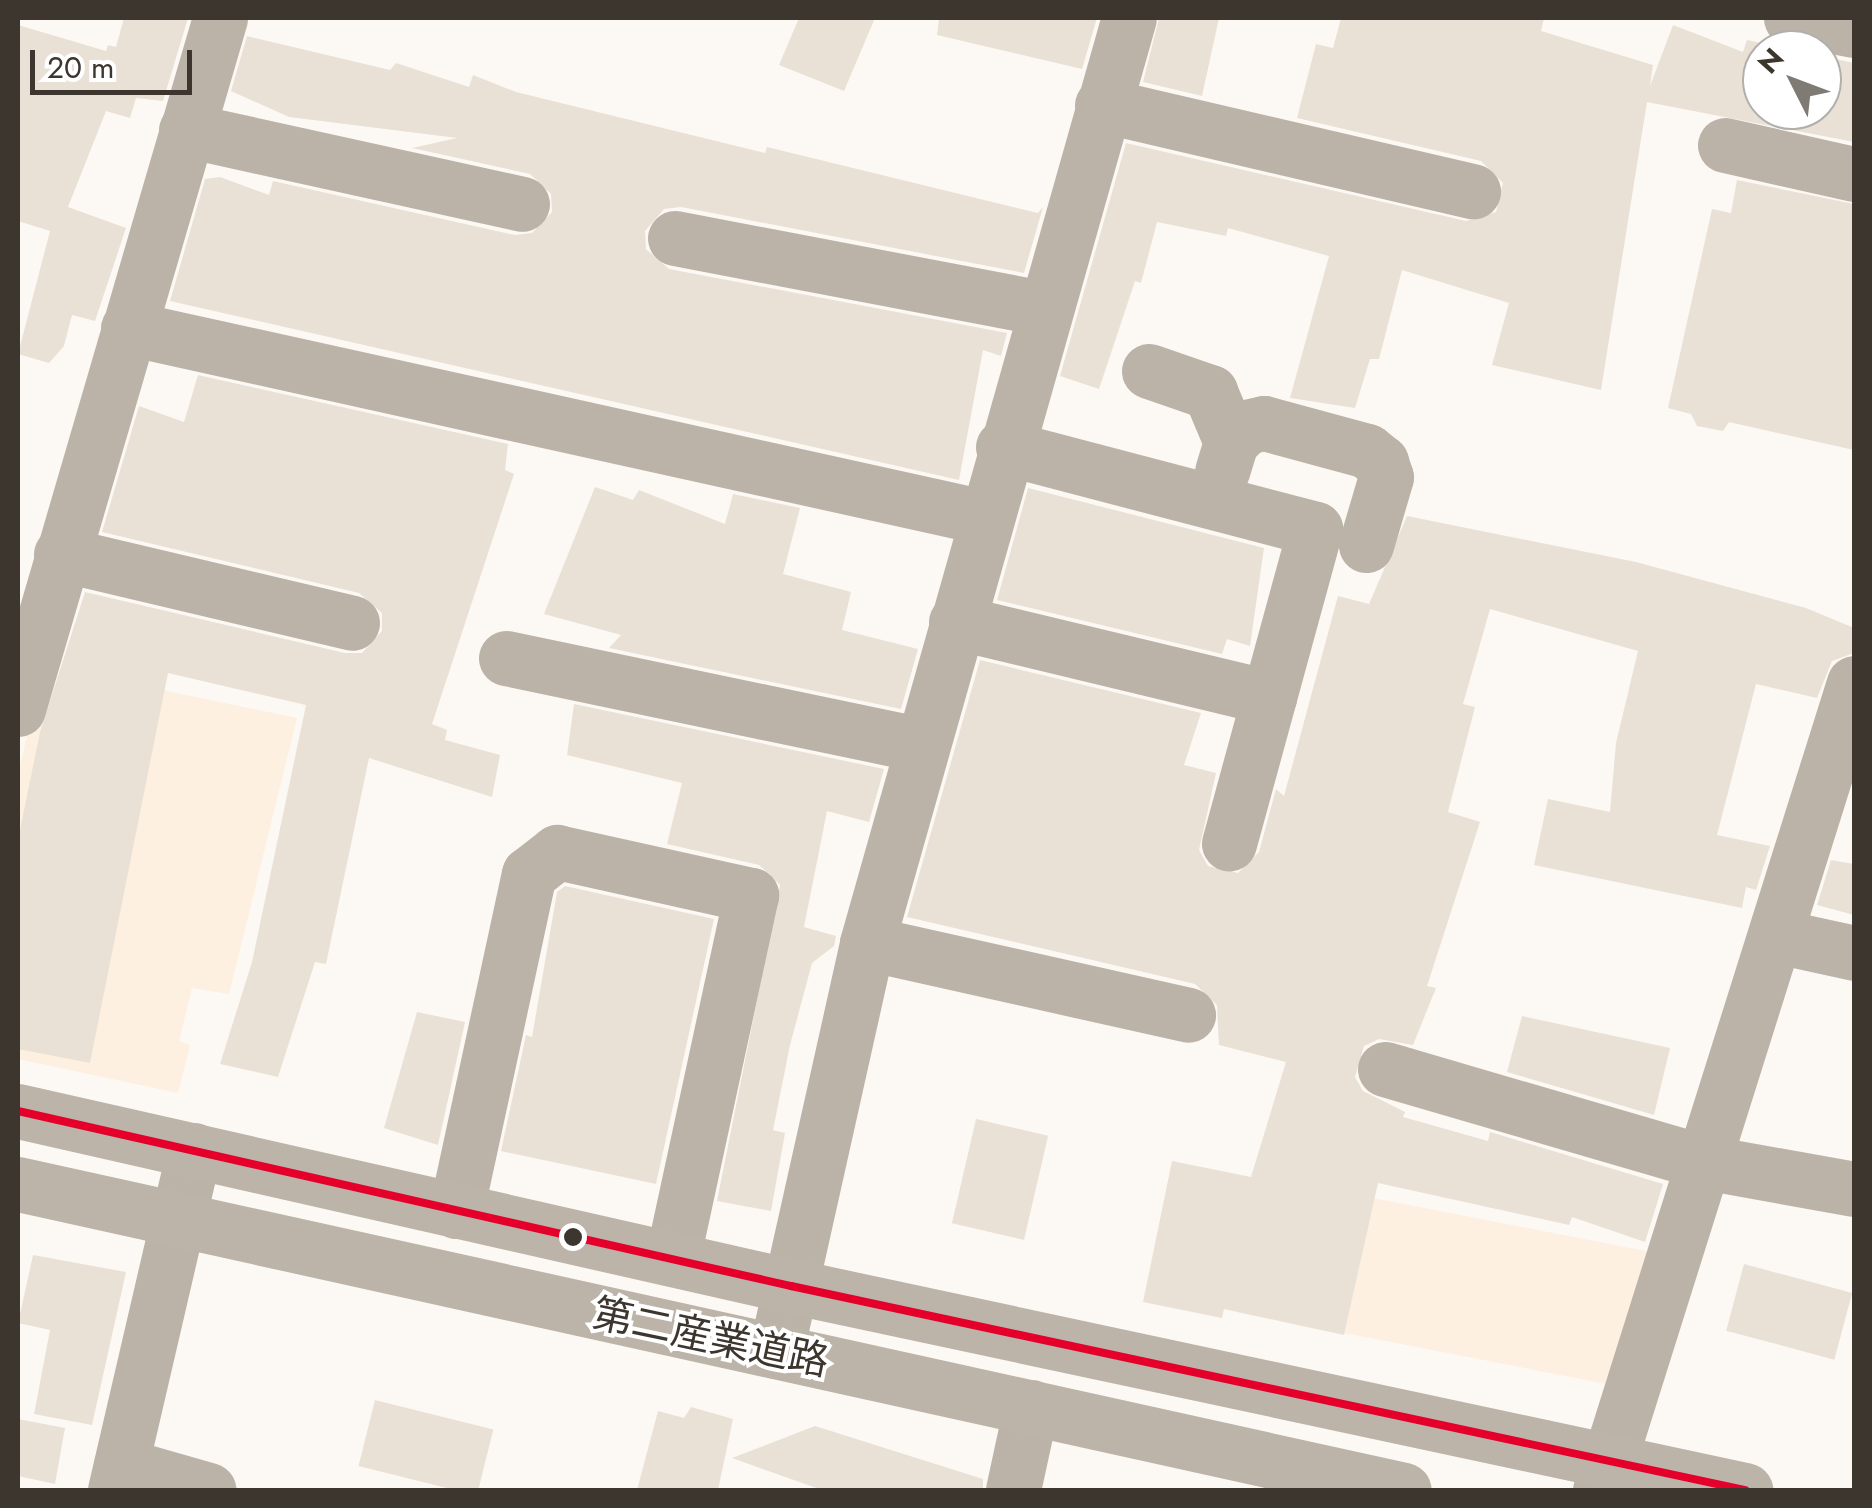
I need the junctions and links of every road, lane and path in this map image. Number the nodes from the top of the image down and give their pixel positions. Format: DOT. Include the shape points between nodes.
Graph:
graph roads {
  1 [pos="220,18"];
  2 [pos="1129,18"];
  3 [pos="1790,18"];
  4 [pos="1854,30"];
  5 [pos="1102,105"];
  6 [pos="186,130"];
  7 [pos="1725,144"];
  8 [pos="1854,174"];
  9 [pos="1473,191"];
  10 [pos="522,204"];
  11 [pos="675,238"];
  12 [pos="1042,308"];
  13 [pos="128,328"];
  14 [pos="1148,371"];
  15 [pos="1232,442"];
  16 [pos="1004,447"];
  17 [pos="1212,502"];
  18 [pos="984,518"];
  19 [pos="1366,545"];
  20 [pos="61,554"];
  21 [pos="352,622"];
  22 [pos="956,622"];
  23 [pos="506,658"];
  24 [pos="1269,697"];
  25 [pos="1851,705"];
  26 [pos="18,709"];
  27 [pos="922,745"];
  28 [pos="1229,843"];
  29 [pos="1778,936"];
  30 [pos="867,942"];
  31 [pos="1854,953"];
  32 [pos="1188,1016"];
  33 [pos="1384,1069"];
  34 [pos="18,1111"];
  35 [pos="194,1150"];
  36 [pos="1704,1162"];
  37 [pos="18,1184"];
  38 [pos="1854,1189"];
  39 [pos="456,1210"];
  40 [pos="178,1219"];
  41 [pos="672,1259"];
  42 [pos="790,1286"];
  43 [pos="776,1351"];
  44 [pos="1031,1407"];
  45 [pos="1603,1476"];
  46 [pos="118,1478"];
  47 [pos="209,1490"];
  48 [pos="1014,1490"];
  49 [pos="1404,1490"];
  50 [pos="1745,1490"];
  1 -- 6 [label="street"];
  2 -- 5 [label="street"];
  3 -- 4 [label="street"];
  5 -- 9 [label="street"];
  5 -- 12 [label="street"];
  6 -- 10 [label="street"];
  6 -- 13 [label="street"];
  7 -- 8 [label="street"];
  11 -- 12 [label="street"];
  12 -- 16 [label="street"];
  13 -- 18 [label="street"];
  13 -- 20 [label="street"];
  14 -- 15 [label="street" via="1210,392"];
  15 -- 17 [label="street"];
  15 -- 19 [label="street" via="1246,427 1264,423 1367,452 1386,477"];
  16 -- 17 [label="street"];
  16 -- 18 [label="street"];
  17 -- 24 [label="street" via="1315,529"];
  18 -- 22 [label="street"];
  20 -- 21 [label="street"];
  20 -- 26 [label="street"];
  22 -- 24 [label="street"];
  22 -- 27 [label="street"];
  23 -- 27 [label="street"];
  24 -- 28 [label="street"];
  25 -- 29 [label="street"];
  27 -- 30 [label="street"];
  29 -- 31 [label="street"];
  29 -- 36 [label="street"];
  30 -- 32 [label="street"];
  30 -- 42 [label="street"];
  33 -- 36 [label="street"];
  34 -- 35 [label="main road, 第二産業道路"];
  35 -- 39 [label="main road, 第二産業道路"];
  35 -- 40 [label="street"];
  36 -- 38 [label="street"];
  36 -- 45 [label="street"];
  37 -- 40 [label="main road, 第二産業道路"];
  39 -- 41 [label="main road, 第二産業道路"];
  39 -- 41 [label="street" via="529,874 557,852 615,865 751,896"];
  40 -- 43 [label="main road, 第二産業道路"];
  40 -- 46 [label="street"];
  41 -- 42 [label="main road, 第二産業道路"];
  42 -- 43 [label="street"];
  42 -- 45 [label="main road, 第二産業道路"];
  43 -- 44 [label="main road, 第二産業道路"];
  44 -- 48 [label="street"];
  44 -- 49 [label="main road, 第二産業道路"];
  45 -- 50 [label="main road, 第二産業道路"];
  46 -- 47 [label="street"];
}
